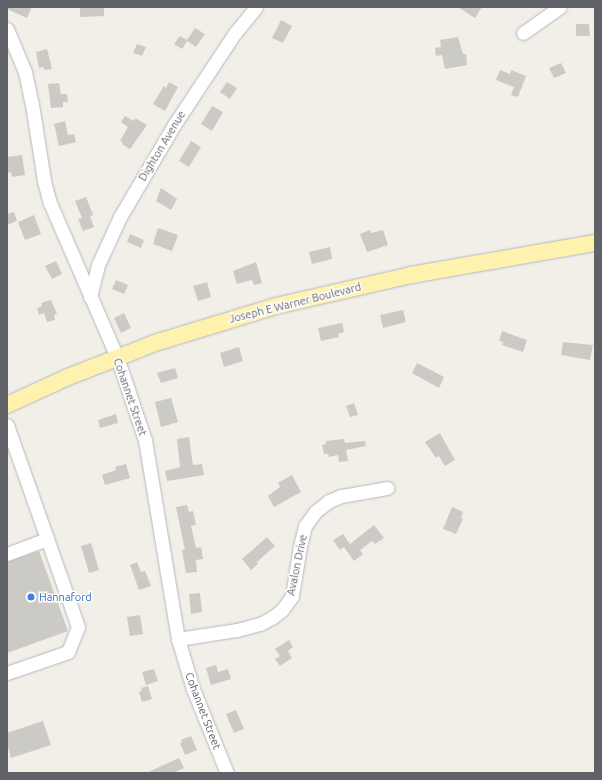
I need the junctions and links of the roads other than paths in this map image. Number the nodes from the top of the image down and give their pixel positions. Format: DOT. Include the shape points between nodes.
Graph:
graph roads {
  1 [pos="256,7"];
  2 [pos="560,7"];
  3 [pos="7,29"];
  4 [pos="523,33"];
  5 [pos="595,243"];
  6 [pos="90,297"];
  7 [pos="117,357"];
  8 [pos="7,405"];
  9 [pos="7,425"];
  10 [pos="10,443"];
  11 [pos="387,488"];
  12 [pos="47,539"];
  13 [pos="7,554"];
  14 [pos="178,639"];
  15 [pos="7,672"];
  16 [pos="227,773"];
  1 -- 6 [label="street, Dighton Avenue" via="235,33 174,125 120,217 98,265"];
  2 -- 4 [label="street"];
  3 -- 6 [label="street, Cohannet Street" via="25,72 50,203"];
  5 -- 7 [label="main road, Joseph E Warner Boulevard" via="411,275 317,296 224,321"];
  6 -- 7 [label="street, Cohannet Street"];
  7 -- 8 [label="main road, Joseph E Warner Boulevard"];
  7 -- 14 [label="street, Cohannet Street" via="145,440"];
  9 -- 10 [label="street"];
  10 -- 12 [label="street"];
  11 -- 14 [label="street, Avalon Drive" via="341,496 315,512 305,526 292,596 273,617 260,624 237,630"];
  12 -- 13 [label="street"];
  12 -- 15 [label="street" via="78,626 68,652"];
  14 -- 16 [label="street, Cohannet Street" via="194,689"];
}
